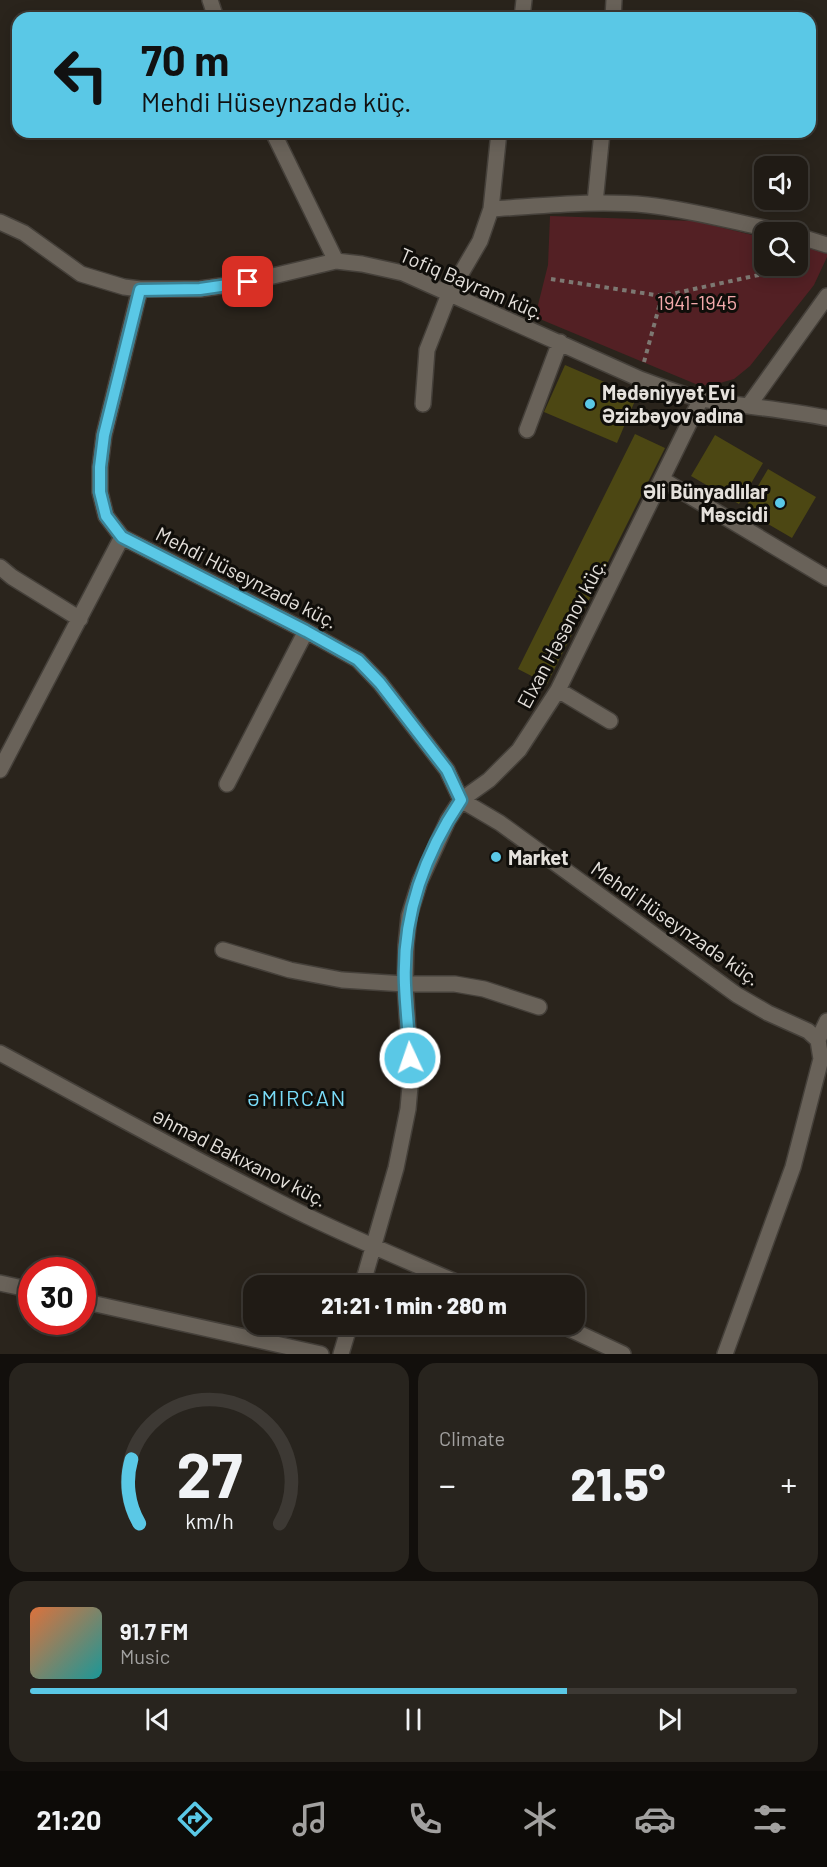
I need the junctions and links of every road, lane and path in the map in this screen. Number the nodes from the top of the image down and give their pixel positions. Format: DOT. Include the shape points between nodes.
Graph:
graph roads {
  1 [pos="276,138"];
  2 [pos="498,138"];
  3 [pos="601,138"];
  4 [pos="595,203"];
  5 [pos="491,209"];
  6 [pos="0,222"];
  7 [pos="754,226"];
  8 [pos="808,239"];
  9 [pos="827,244"];
  10 [pos="336,261"];
  11 [pos="754,276"];
  12 [pos="551,279"];
  13 [pos="140,290"];
  14 [pos="448,294"];
  15 [pos="662,296"];
  16 [pos="827,296"];
  17 [pos="560,342"];
  18 [pos="640,379"];
  19 [pos="701,399"];
  20 [pos="423,404"];
  21 [pos="748,405"];
  22 [pos="827,418"];
  23 [pos="527,430"];
  24 [pos="663,480"];
  25 [pos="122,537"];
  26 [pos="0,567"];
  27 [pos="827,578"];
  28 [pos="80,619"];
  29 [pos="306,631"];
  30 [pos="558,690"];
  31 [pos="610,721"];
  32 [pos="0,770"];
  33 [pos="227,784"];
  34 [pos="461,800"];
  35 [pos="224,950"];
  36 [pos="405,984"];
  37 [pos="539,1007"];
  38 [pos="827,1022"];
  39 [pos="818,1040"];
  40 [pos="0,1053"];
  41 [pos="373,1247"];
  42 [pos="365,1275"];
  43 [pos="439,1275"];
  44 [pos="0,1283"];
  45 [pos="18,1287"];
  46 [pos="96,1304"];
  47 [pos="347,1335"];
  48 [pos="582,1335"];
  49 [pos="321,1354"];
  50 [pos="341,1354"];
  51 [pos="622,1354"];
  52 [pos="726,1354"];
  1 -- 10 [label="street"];
  2 -- 5 [label="street"];
  3 -- 4 [label="street"];
  4 -- 5 [label="street"];
  4 -- 7 [label="street" via="683,210"];
  5 -- 14 [label="street" via="480,241"];
  6 -- 13 [label="street, Tofiq Bayram küç." via="24,232 81,274"];
  8 -- 9 [label="street"];
  10 -- 13 [label="street, Tofiq Bayram küç." via="248,282 200,289"];
  10 -- 14 [label="street, Tofiq Bayram küç." via="403,273"];
  11 -- 15 [label="path"];
  12 -- 15 [label="path"];
  13 -- 25 [label="street, Mehdi Hüseynzadə küç." via="104,435 100,467 100,492 106,516"];
  14 -- 17 [label="street, Tofiq Bayram küç."];
  14 -- 20 [label="street" via="427,350"];
  15 -- 18 [label="path"];
  16 -- 21 [label="street"];
  17 -- 18 [label="street, Tofiq Bayram küç."];
  17 -- 23 [label="street"];
  18 -- 19 [label="street, Tofiq Bayram küç."];
  19 -- 21 [label="street, Tofiq Bayram küç."];
  19 -- 24 [label="street, Elxan Həsənov küç."];
  21 -- 22 [label="street, Tofiq Bayram küç."];
  24 -- 27 [label="street"];
  24 -- 30 [label="street, Elxan Həsənov küç."];
  25 -- 28 [label="street"];
  25 -- 29 [label="street, Mehdi Hüseynzadə küç."];
  26 -- 28 [label="street"];
  28 -- 32 [label="street"];
  29 -- 33 [label="street"];
  29 -- 34 [label="street, Mehdi Hüseynzadə küç." via="358,660 380,683 447,770"];
  30 -- 31 [label="street"];
  30 -- 34 [label="street, Elxan Həsənov küç." via="519,750 489,780"];
  34 -- 36 [label="street, Elxan Həsənov küç." via="444,828 414,899 409,916"];
  34 -- 39 [label="street, Mehdi Hüseynzadə küç." via="500,823 737,995 808,1031"];
  35 -- 36 [label="street" via="332,978"];
  36 -- 37 [label="street" via="455,984"];
  36 -- 41 [label="street, Elxan Həsənov küç." via="411,1075 408,1110"];
  38 -- 39 [label="street"];
  39 -- 52 [label="street" via="821,1059 793,1167"];
  40 -- 41 [label="street, Əhməd Bakıxanov küç." via="239,1182"];
  41 -- 42 [label="street, Elxan Həsənov küç."];
  41 -- 43 [label="street, Əhməd Bakıxanov küç."];
  44 -- 45 [label="street"];
  46 -- 49 [label="street"];
  47 -- 50 [label="street"];
  48 -- 51 [label="street"];
}
